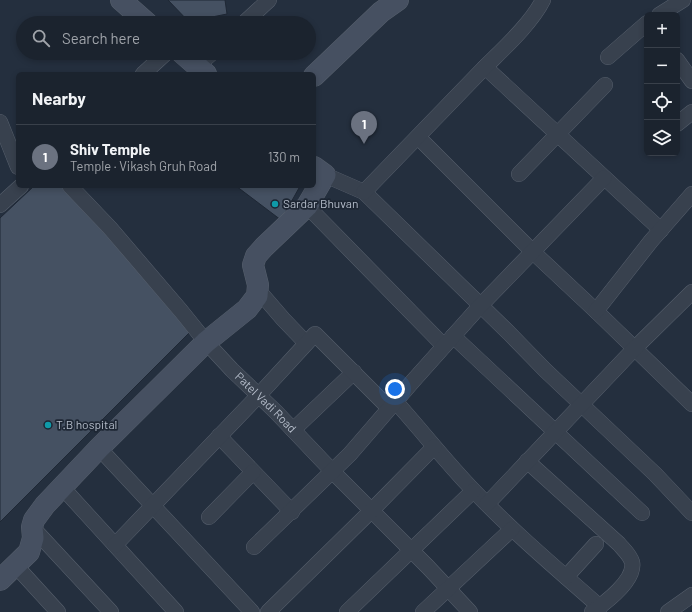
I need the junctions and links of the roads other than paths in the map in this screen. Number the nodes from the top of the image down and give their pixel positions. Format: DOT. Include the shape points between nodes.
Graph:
graph roads {
  1 [pos="121,0"];
  2 [pos="269,0"];
  3 [pos="398,0"];
  4 [pos="542,0"];
  5 [pos="684,0"];
  6 [pos="664,12"];
  7 [pos="139,16"];
  8 [pos="252,16"];
  9 [pos="644,26"];
  10 [pos="608,57"];
  11 [pos="158,60"];
  12 [pos="680,64"];
  13 [pos="485,67"];
  14 [pos="145,72"];
  15 [pos="316,74"];
  16 [pos="692,81"];
  17 [pos="605,86"];
  18 [pos="692,112"];
  19 [pos="0,122"];
  20 [pos="680,122"];
  21 [pos="557,134"];
  22 [pos="418,137"];
  23 [pos="16,162"];
  24 [pos="320,171"];
  25 [pos="519,174"];
  26 [pos="604,178"];
  27 [pos="316,182"];
  28 [pos="19,188"];
  29 [pos="72,188"];
  30 [pos="314,188"];
  31 [pos="364,192"];
  32 [pos="692,194"];
  33 [pos="0,205"];
  34 [pos="307,206"];
  35 [pos="660,230"];
  36 [pos="533,252"];
  37 [pos="258,290"];
  38 [pos="689,301"];
  39 [pos="480,306"];
  40 [pos="596,311"];
  41 [pos="449,341"];
  42 [pos="206,342"];
  43 [pos="306,343"];
  44 [pos="634,348"];
  45 [pos="354,372"];
  46 [pos="258,396"];
  47 [pos="581,404"];
  48 [pos="692,404"];
  49 [pos="392,405"];
  50 [pos="293,430"];
  51 [pos="555,432"];
  52 [pos="219,436"];
  53 [pos="434,447"];
  54 [pos="100,448"];
  55 [pos="527,461"];
  56 [pos="253,472"];
  57 [pos="333,472"];
  58 [pos="62,487"];
  59 [pos="473,491"];
  60 [pos="486,504"];
  61 [pos="153,505"];
  62 [pos="371,511"];
  63 [pos="292,512"];
  64 [pos="642,513"];
  65 [pos="692,513"];
  66 [pos="209,516"];
  67 [pos="32,527"];
  68 [pos="512,529"];
  69 [pos="596,544"];
  70 [pos="115,546"];
  71 [pos="254,548"];
  72 [pos="412,551"];
  73 [pos="16,566"];
  74 [pos="566,577"];
  75 [pos="0,580"];
  76 [pos="448,588"];
  77 [pos="692,595"];
  78 [pos="596,609"];
  79 [pos="58,612"];
  80 [pos="111,612"];
  81 [pos="176,612"];
  82 [pos="252,612"];
  83 [pos="268,612"];
  84 [pos="347,612"];
  85 [pos="423,612"];
  86 [pos="470,612"];
  87 [pos="668,612"];
  1 -- 7 [label="street"];
  2 -- 8 [label="street"];
  3 -- 15 [label="street" via="381,12"];
  4 -- 13 [label="street" via="531,19"];
  5 -- 6 [label="street"];
  9 -- 10 [label="street"];
  11 -- 14 [label="street"];
  12 -- 16 [label="street"];
  13 -- 21 [label="street"];
  13 -- 22 [label="street"];
  17 -- 21 [label="street"];
  18 -- 20 [label="street"];
  19 -- 23 [label="street"];
  21 -- 25 [label="street"];
  21 -- 26 [label="street"];
  22 -- 31 [label="street"];
  22 -- 36 [label="street"];
  24 -- 27 [label="street"];
  24 -- 31 [label="street"];
  26 -- 35 [label="street"];
  26 -- 36 [label="street"];
  28 -- 33 [label="street"];
  29 -- 42 [label="street, Patel Vadi Road" via="140,262"];
  30 -- 34 [label="street"];
  31 -- 39 [label="street"];
  32 -- 35 [label="street"];
  34 -- 37 [label="street" via="256,256 253,265"];
  34 -- 41 [label="street"];
  35 -- 40 [label="street"];
  36 -- 39 [label="street"];
  36 -- 40 [label="street"];
  37 -- 42 [label="street" via="257,296 247,309"];
  37 -- 43 [label="street"];
  38 -- 44 [label="street"];
  39 -- 41 [label="street"];
  39 -- 47 [label="street"];
  40 -- 44 [label="street"];
  41 -- 49 [label="street"];
  41 -- 51 [label="street"];
  42 -- 46 [label="street, Patel Vadi Road"];
  42 -- 54 [label="street"];
  43 -- 45 [label="street" via="315,334"];
  43 -- 46 [label="street"];
  44 -- 47 [label="street"];
  44 -- 48 [label="street"];
  45 -- 49 [label="street"];
  45 -- 50 [label="street"];
  46 -- 50 [label="street, Patel Vadi Road"];
  46 -- 52 [label="street"];
  47 -- 51 [label="street"];
  47 -- 65 [label="street"];
  49 -- 53 [label="street"];
  49 -- 57 [label="street"];
  50 -- 57 [label="street, Patel Vadi Road"];
  51 -- 55 [label="street"];
  51 -- 64 [label="street"];
  52 -- 56 [label="street"];
  52 -- 61 [label="street"];
  53 -- 59 [label="street"];
  53 -- 62 [label="street"];
  54 -- 58 [label="street"];
  54 -- 61 [label="street"];
  55 -- 60 [label="street"];
  55 -- 78 [label="street" via="619,544 632,561 633,569 628,579 615,594"];
  56 -- 63 [label="street"];
  56 -- 66 [label="street"];
  57 -- 62 [label="street, Patel Vadi Road"];
  57 -- 63 [label="street"];
  58 -- 67 [label="street" via="38,513"];
  58 -- 70 [label="street"];
  59 -- 60 [label="street"];
  59 -- 72 [label="street"];
  60 -- 68 [label="street"];
  61 -- 70 [label="street"];
  61 -- 82 [label="street"];
  62 -- 72 [label="street, Patel Vadi Road"];
  62 -- 83 [label="street"];
  63 -- 71 [label="street"];
  67 -- 73 [label="street" via="33,538 29,552"];
  67 -- 80 [label="street"];
  68 -- 74 [label="street"];
  68 -- 76 [label="street"];
  69 -- 74 [label="street"];
  70 -- 81 [label="street"];
  72 -- 76 [label="street, Patel Vadi Road"];
  72 -- 84 [label="street"];
  73 -- 75 [label="street"];
  73 -- 79 [label="street"];
  74 -- 78 [label="street"];
  76 -- 85 [label="street"];
  76 -- 86 [label="street, Patel Vadi Road"];
  77 -- 87 [label="street"];
}
